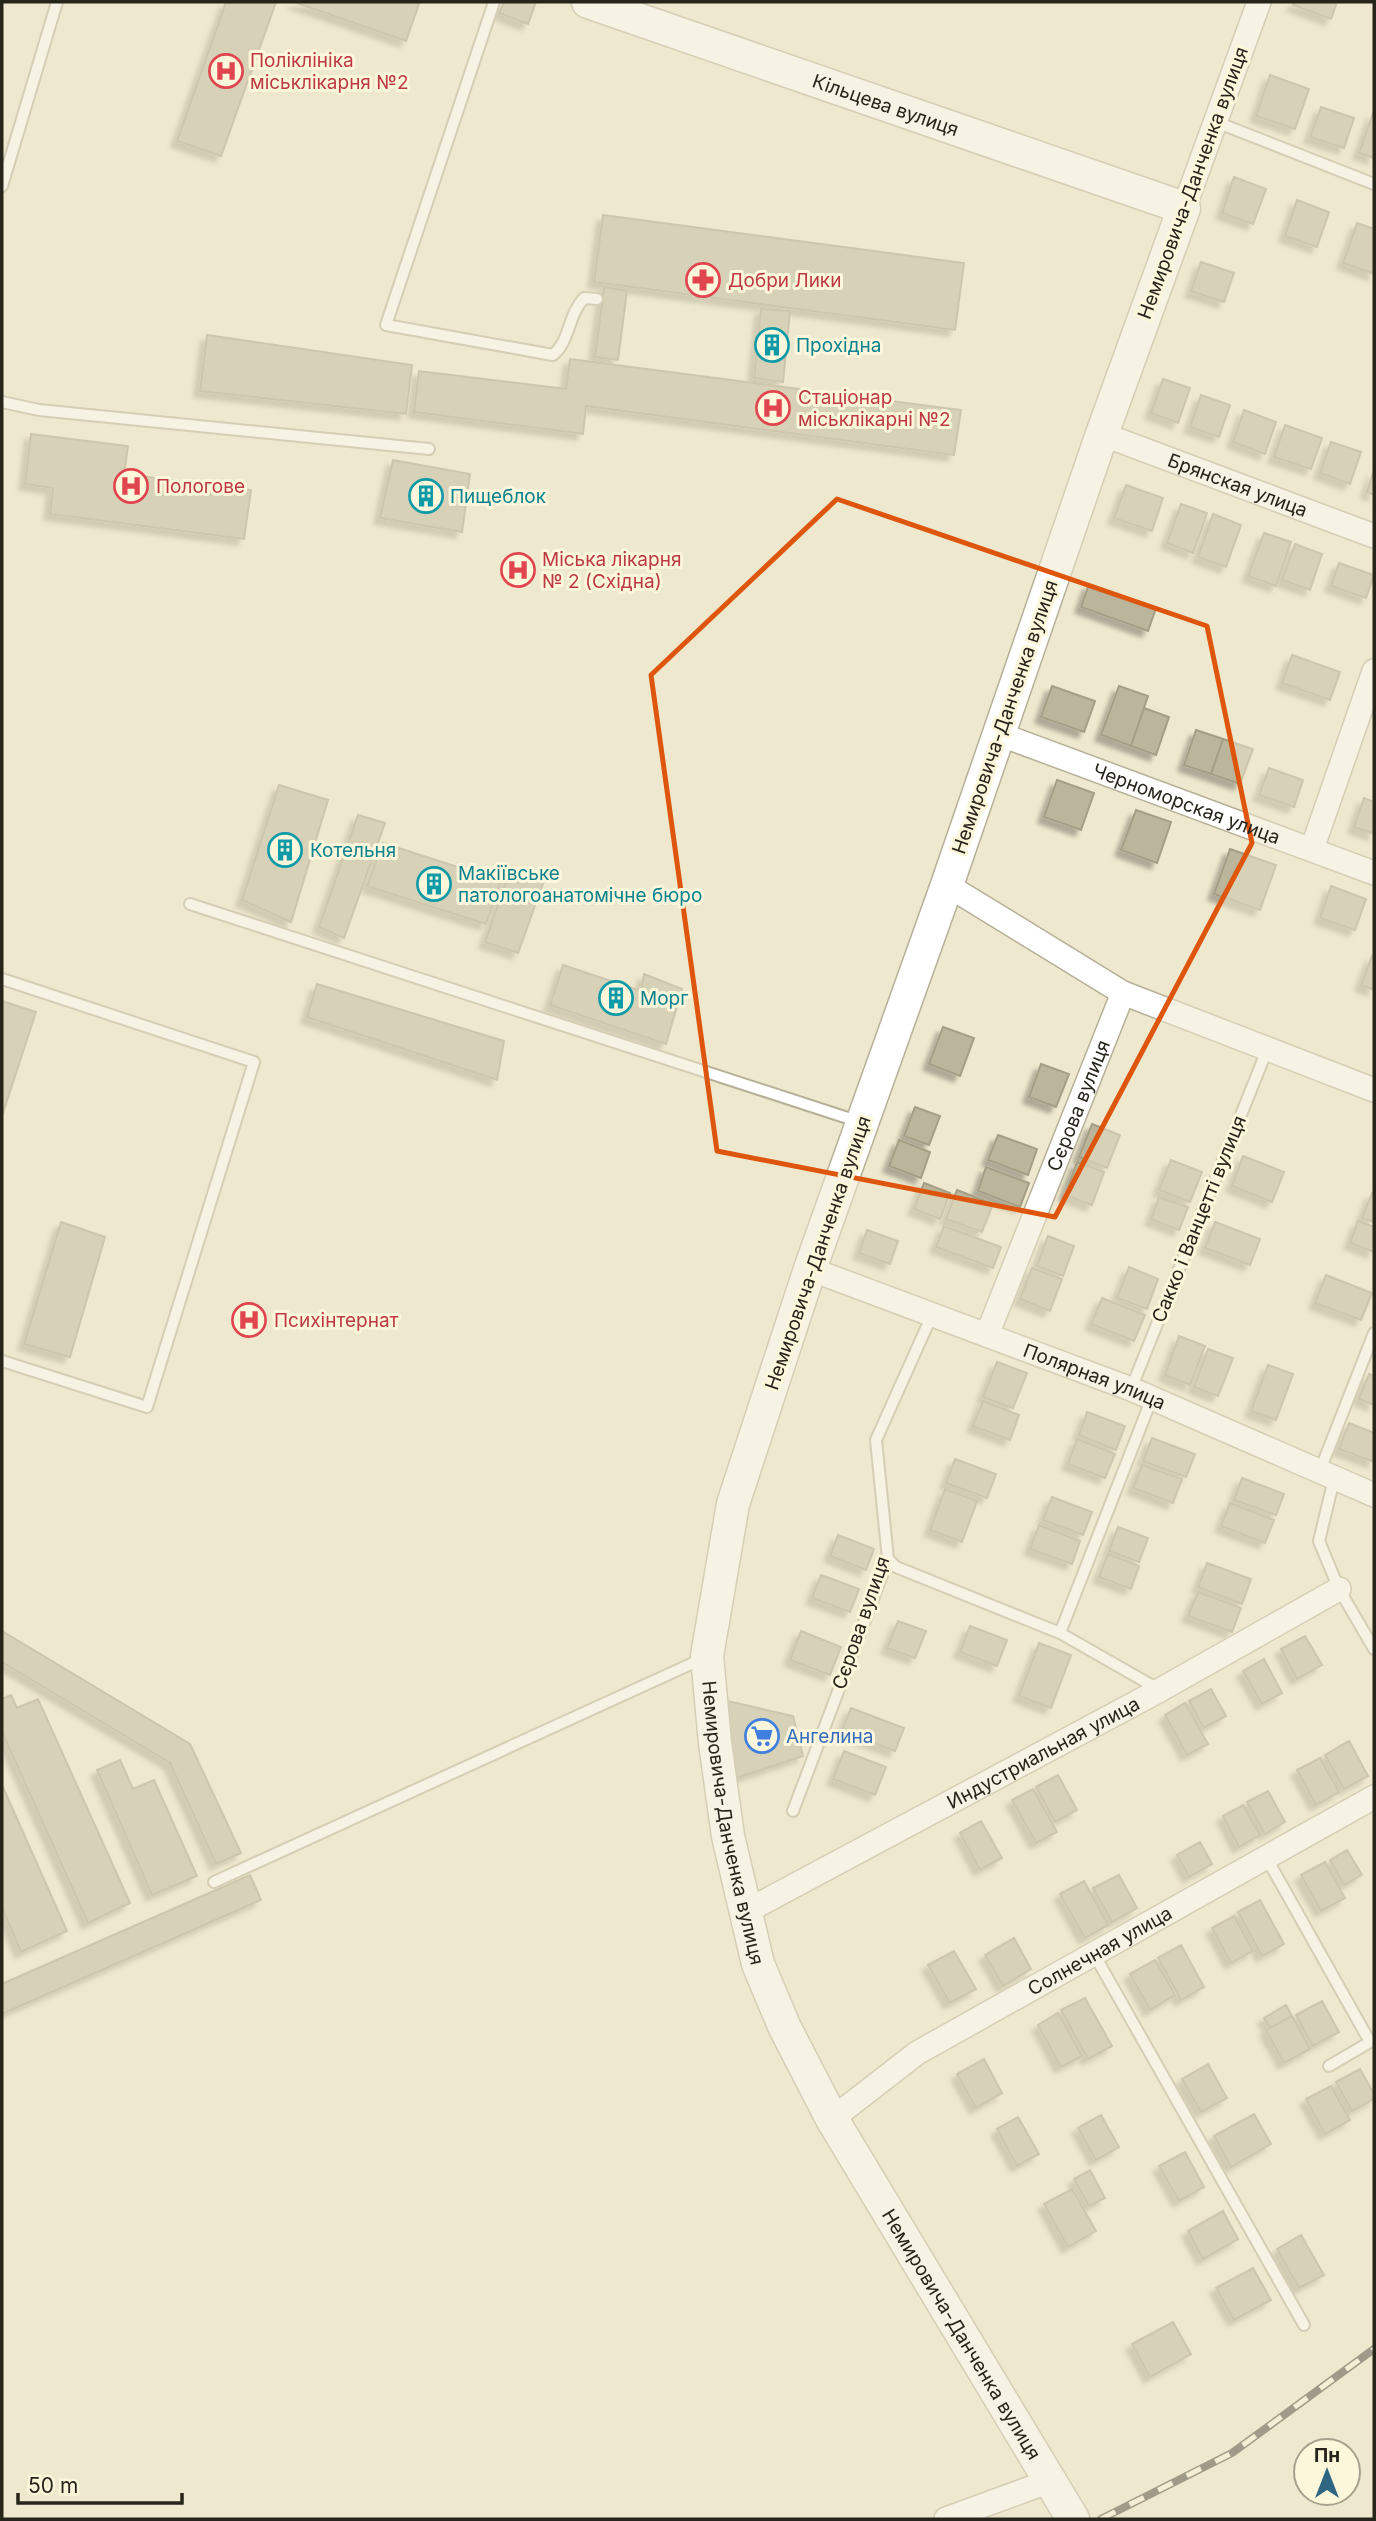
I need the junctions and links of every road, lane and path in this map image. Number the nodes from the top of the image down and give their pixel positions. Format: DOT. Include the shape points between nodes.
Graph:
graph roads {
  1 [pos="57,2"];
  2 [pos="494,2"];
  3 [pos="587,2"];
  4 [pos="1259,2"];
  5 [pos="1216,122"];
  6 [pos="1374,184"];
  7 [pos="2,186"];
  8 [pos="1184,208"];
  9 [pos="597,299"];
  10 [pos="2,402"];
  11 [pos="1102,434"];
  12 [pos="429,449"];
  13 [pos="1374,536"];
  14 [pos="1374,671"];
  15 [pos="999,734"];
  16 [pos="1312,849"];
  17 [pos="1374,873"];
  18 [pos="947,885"];
  19 [pos="190,904"];
  20 [pos="2,979"];
  21 [pos="1124,993"];
  22 [pos="1267,1050"];
  23 [pos="1374,1090"];
  24 [pos="862,1123"];
  25 [pos="810,1269"];
  26 [pos="932,1315"];
  27 [pos="1374,1333"];
  28 [pos="988,1335"];
  29 [pos="2,1360"];
  30 [pos="1142,1394"];
  31 [pos="1326,1476"];
  32 [pos="1374,1495"];
  33 [pos="888,1559"];
  34 [pos="1339,1589"];
  35 [pos="1060,1633"];
  36 [pos="1374,1649"];
  37 [pos="707,1656"];
  38 [pos="1160,1690"];
  39 [pos="1374,1797"];
  40 [pos="793,1811"];
  41 [pos="1266,1857"];
  42 [pos="214,1882"];
  43 [pos="745,1912"];
  44 [pos="1094,1954"];
  45 [pos="1372,2041"];
  46 [pos="1329,2066"];
  47 [pos="832,2119"];
  48 [pos="1304,2325"];
  49 [pos="1050,2481"];
  50 [pos="946,2519"];
  51 [pos="1073,2519"];
  1 -- 7 [label="lane"];
  2 -- 9 [label="lane" via="386,325 553,355 562,348 578,305 584,298"];
  3 -- 8 [label="street, Кільцева вулиця"];
  4 -- 5 [label="street, Немировича-Данченка вулиця"];
  5 -- 6 [label="lane"];
  5 -- 8 [label="street, Немировича-Данченка вулиця"];
  8 -- 11 [label="street, Немировича-Данченка вулиця"];
  10 -- 12 [label="lane" via="39,410"];
  11 -- 13 [label="street, Брянская улица"];
  11 -- 15 [label="street, Немировича-Данченка вулиця"];
  14 -- 16 [label="street"];
  15 -- 16 [label="street, Черноморская улица"];
  15 -- 18 [label="street, Немировича-Данченка вулиця"];
  16 -- 17 [label="street, Черноморская улица"];
  18 -- 21 [label="street"];
  18 -- 24 [label="street, Немировича-Данченка вулиця"];
  19 -- 24 [label="lane"];
  20 -- 29 [label="lane" via="254,1062 147,1407"];
  21 -- 22 [label="street"];
  21 -- 28 [label="street, Сєрова вулиця"];
  22 -- 23 [label="street"];
  22 -- 30 [label="lane, Сакко і Ванцетті вулиця"];
  24 -- 25 [label="street, Немировича-Данченка вулиця"];
  25 -- 26 [label="street, Полярная улица"];
  25 -- 37 [label="street, Немировича-Данченка вулиця" via="733,1504"];
  26 -- 28 [label="street, Полярная улица"];
  26 -- 33 [label="lane, Сєрова вулиця" via="876,1440"];
  27 -- 31 [label="lane"];
  28 -- 30 [label="street, Полярная улица"];
  30 -- 31 [label="street, Полярная улица"];
  30 -- 35 [label="lane, Сакко і Ванцетті вулиця"];
  31 -- 32 [label="street, Полярная улица"];
  31 -- 34 [label="lane" via="1319,1541"];
  33 -- 35 [label="lane" via="896,1567"];
  33 -- 40 [label="lane, Сєрова вулиця"];
  34 -- 36 [label="lane"];
  34 -- 38 [label="street, Индустриальная улица"];
  35 -- 38 [label="lane"];
  37 -- 42 [label="lane"];
  37 -- 43 [label="street, Немировича-Данченка вулиця" via="728,1836"];
  38 -- 43 [label="street, Индустриальная улица"];
  39 -- 41 [label="street, Солнечная улица"];
  41 -- 44 [label="street, Солнечная улица"];
  41 -- 45 [label="lane"];
  43 -- 47 [label="street, Немировича-Данченка вулиця" via="758,1964"];
  44 -- 47 [label="street, Солнечная улица" via="917,2053"];
  44 -- 48 [label="lane"];
  45 -- 46 [label="lane"];
  47 -- 49 [label="street, Немировича-Данченка вулиця"];
  49 -- 50 [label="street"];
  49 -- 51 [label="street, Немировича-Данченка вулиця"];
}
